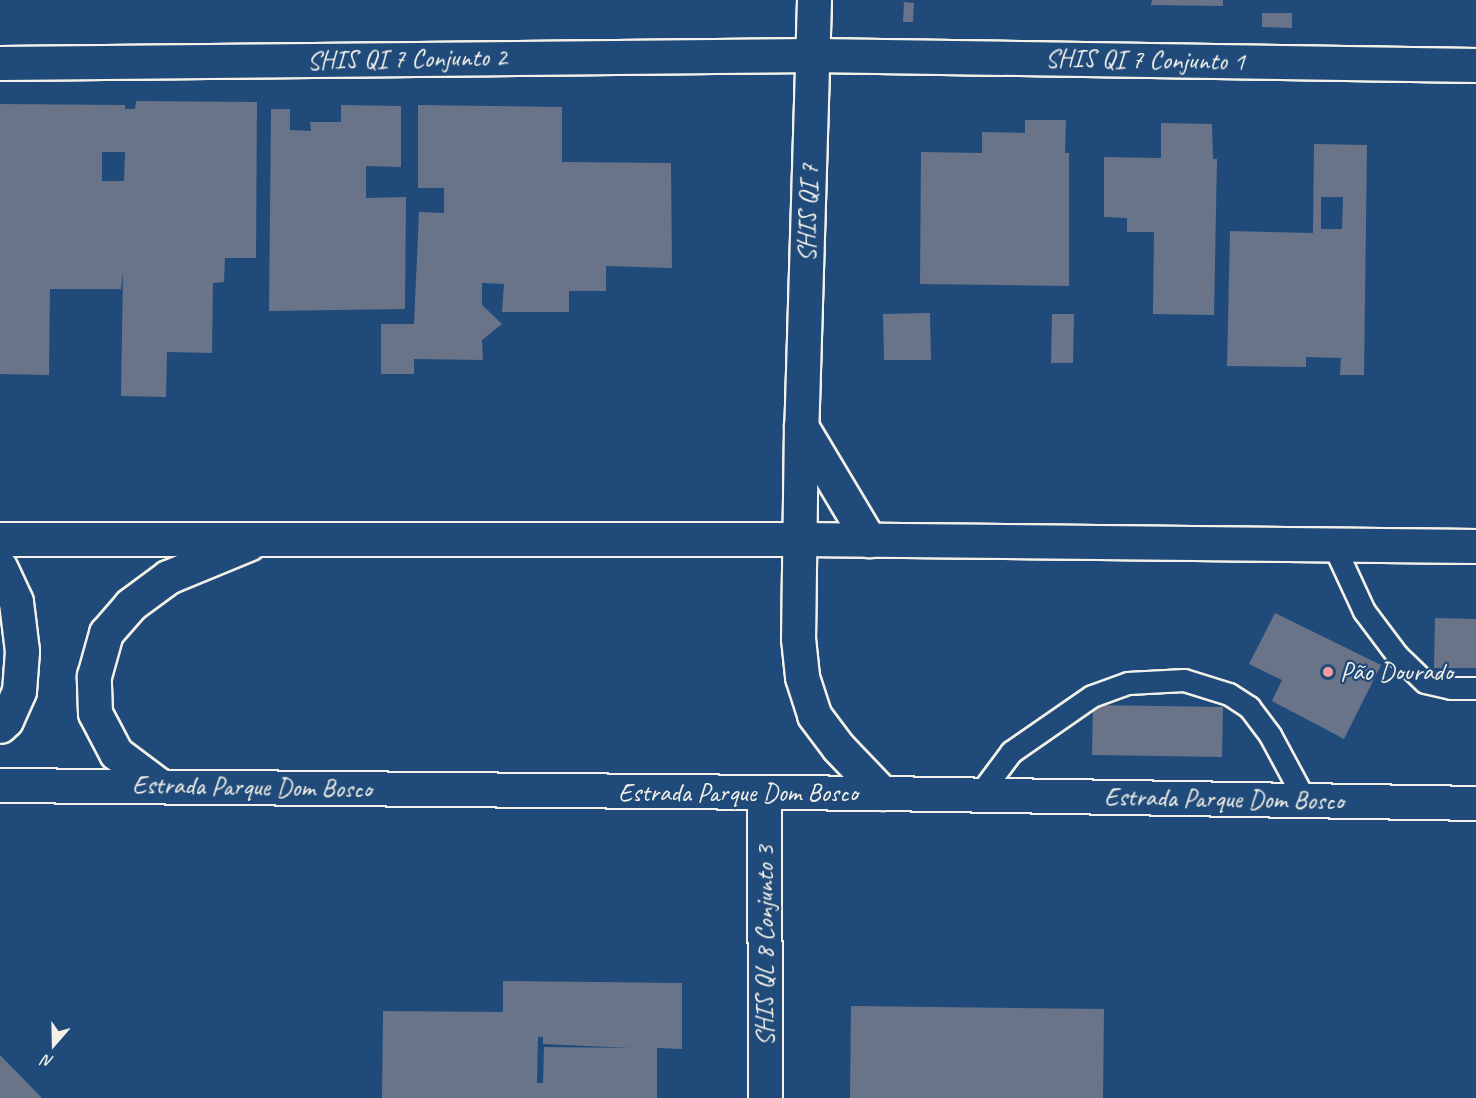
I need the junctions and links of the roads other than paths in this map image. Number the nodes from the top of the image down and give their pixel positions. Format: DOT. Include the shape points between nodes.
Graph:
graph roads {
  1 [pos="814,0"];
  2 [pos="813,55"];
  3 [pos="0,63"];
  4 [pos="1476,64"];
  5 [pos="801,426"];
  6 [pos="263,538"];
  7 [pos="0,539"];
  8 [pos="800,539"];
  9 [pos="869,540"];
  10 [pos="1333,544"];
  11 [pos="1476,546"];
  12 [pos="0,567"];
  13 [pos="1476,688"];
  14 [pos="0,726"];
  15 [pos="0,785"];
  16 [pos="160,786"];
  17 [pos="764,794"];
  18 [pos="882,794"];
  19 [pos="978,795"];
  20 [pos="1305,800"];
  21 [pos="1476,803"];
  22 [pos="765,1098"];
  1 -- 2 [label="main road, SHIS QI 7"];
  2 -- 3 [label="main road, SHIS QI 7 Conjunto 2"];
  2 -- 4 [label="main road, SHIS QI 7 Conjunto 1"];
  2 -- 5 [label="main road, SHIS QI 7"];
  5 -- 8 [label="main road, SHIS QI 7"];
  5 -- 9 [label="main road"];
  6 -- 7 [label="main road"];
  6 -- 8 [label="main road"];
  6 -- 16 [label="main road" via="168,577 130,605 106,633 94,676 95,712 116,753"];
  8 -- 9 [label="main road"];
  8 -- 18 [label="main road, SHIS QI 7" via="798,638 802,677 814,715"];
  9 -- 10 [label="main road"];
  10 -- 11 [label="main road"];
  10 -- 13 [label="lane" via="1364,611 1397,656 1425,682"];
  12 -- 14 [label="main road" via="16,602 22,651 19,692"];
  15 -- 16 [label="main road, Estrada Parque Dom Bosco"];
  16 -- 17 [label="main road, Estrada Parque Dom Bosco"];
  17 -- 18 [label="main road, Estrada Parque Dom Bosco"];
  17 -- 22 [label="main road, SHIS QL 8 Conjunto 3"];
  18 -- 19 [label="main road, Estrada Parque Dom Bosco"];
  19 -- 20 [label="main road, Estrada Parque Dom Bosco"];
  19 -- 20 [label="lane" via="1011,752 1092,696 1128,684 1184,680 1229,694 1249,707 1270,735"];
  20 -- 21 [label="main road, Estrada Parque Dom Bosco"];
}
